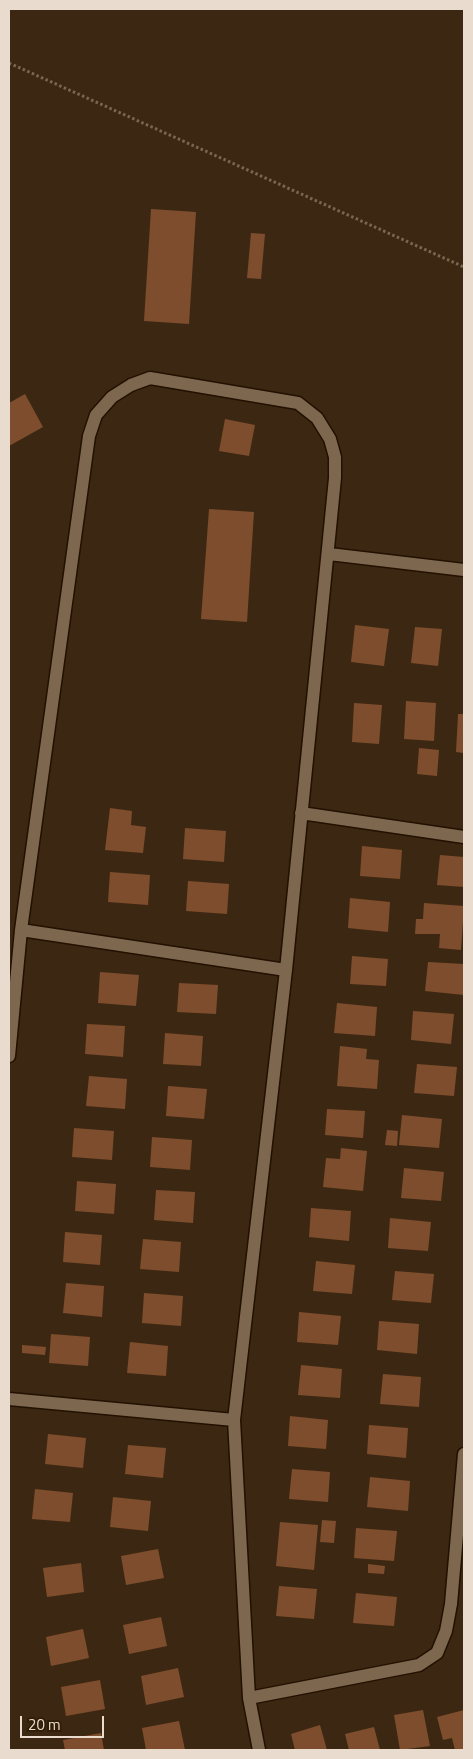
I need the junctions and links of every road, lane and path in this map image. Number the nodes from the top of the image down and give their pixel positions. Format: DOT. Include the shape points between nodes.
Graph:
graph roads {
  1 [pos="9,63"];
  2 [pos="464,267"];
  3 [pos="329,554"];
  4 [pos="464,570"];
  5 [pos="301,813"];
  6 [pos="464,837"];
  7 [pos="21,930"];
  8 [pos="286,970"];
  9 [pos="9,1056"];
  10 [pos="9,1399"];
  11 [pos="234,1420"];
  12 [pos="464,1454"];
  13 [pos="249,1698"];
  14 [pos="259,1750"];
  1 -- 2 [label="path"];
  3 -- 4 [label="street"];
  3 -- 5 [label="street"];
  3 -- 7 [label="street" via="335,458 330,439 317,418 298,403 150,378 112,397 96,415 89,436"];
  5 -- 6 [label="street"];
  5 -- 8 [label="street"];
  7 -- 8 [label="street"];
  7 -- 9 [label="street"];
  8 -- 11 [label="street"];
  10 -- 11 [label="street"];
  11 -- 13 [label="street"];
  12 -- 13 [label="street" via="451,1604 446,1631 436,1653 419,1665"];
  13 -- 14 [label="street"];
}
